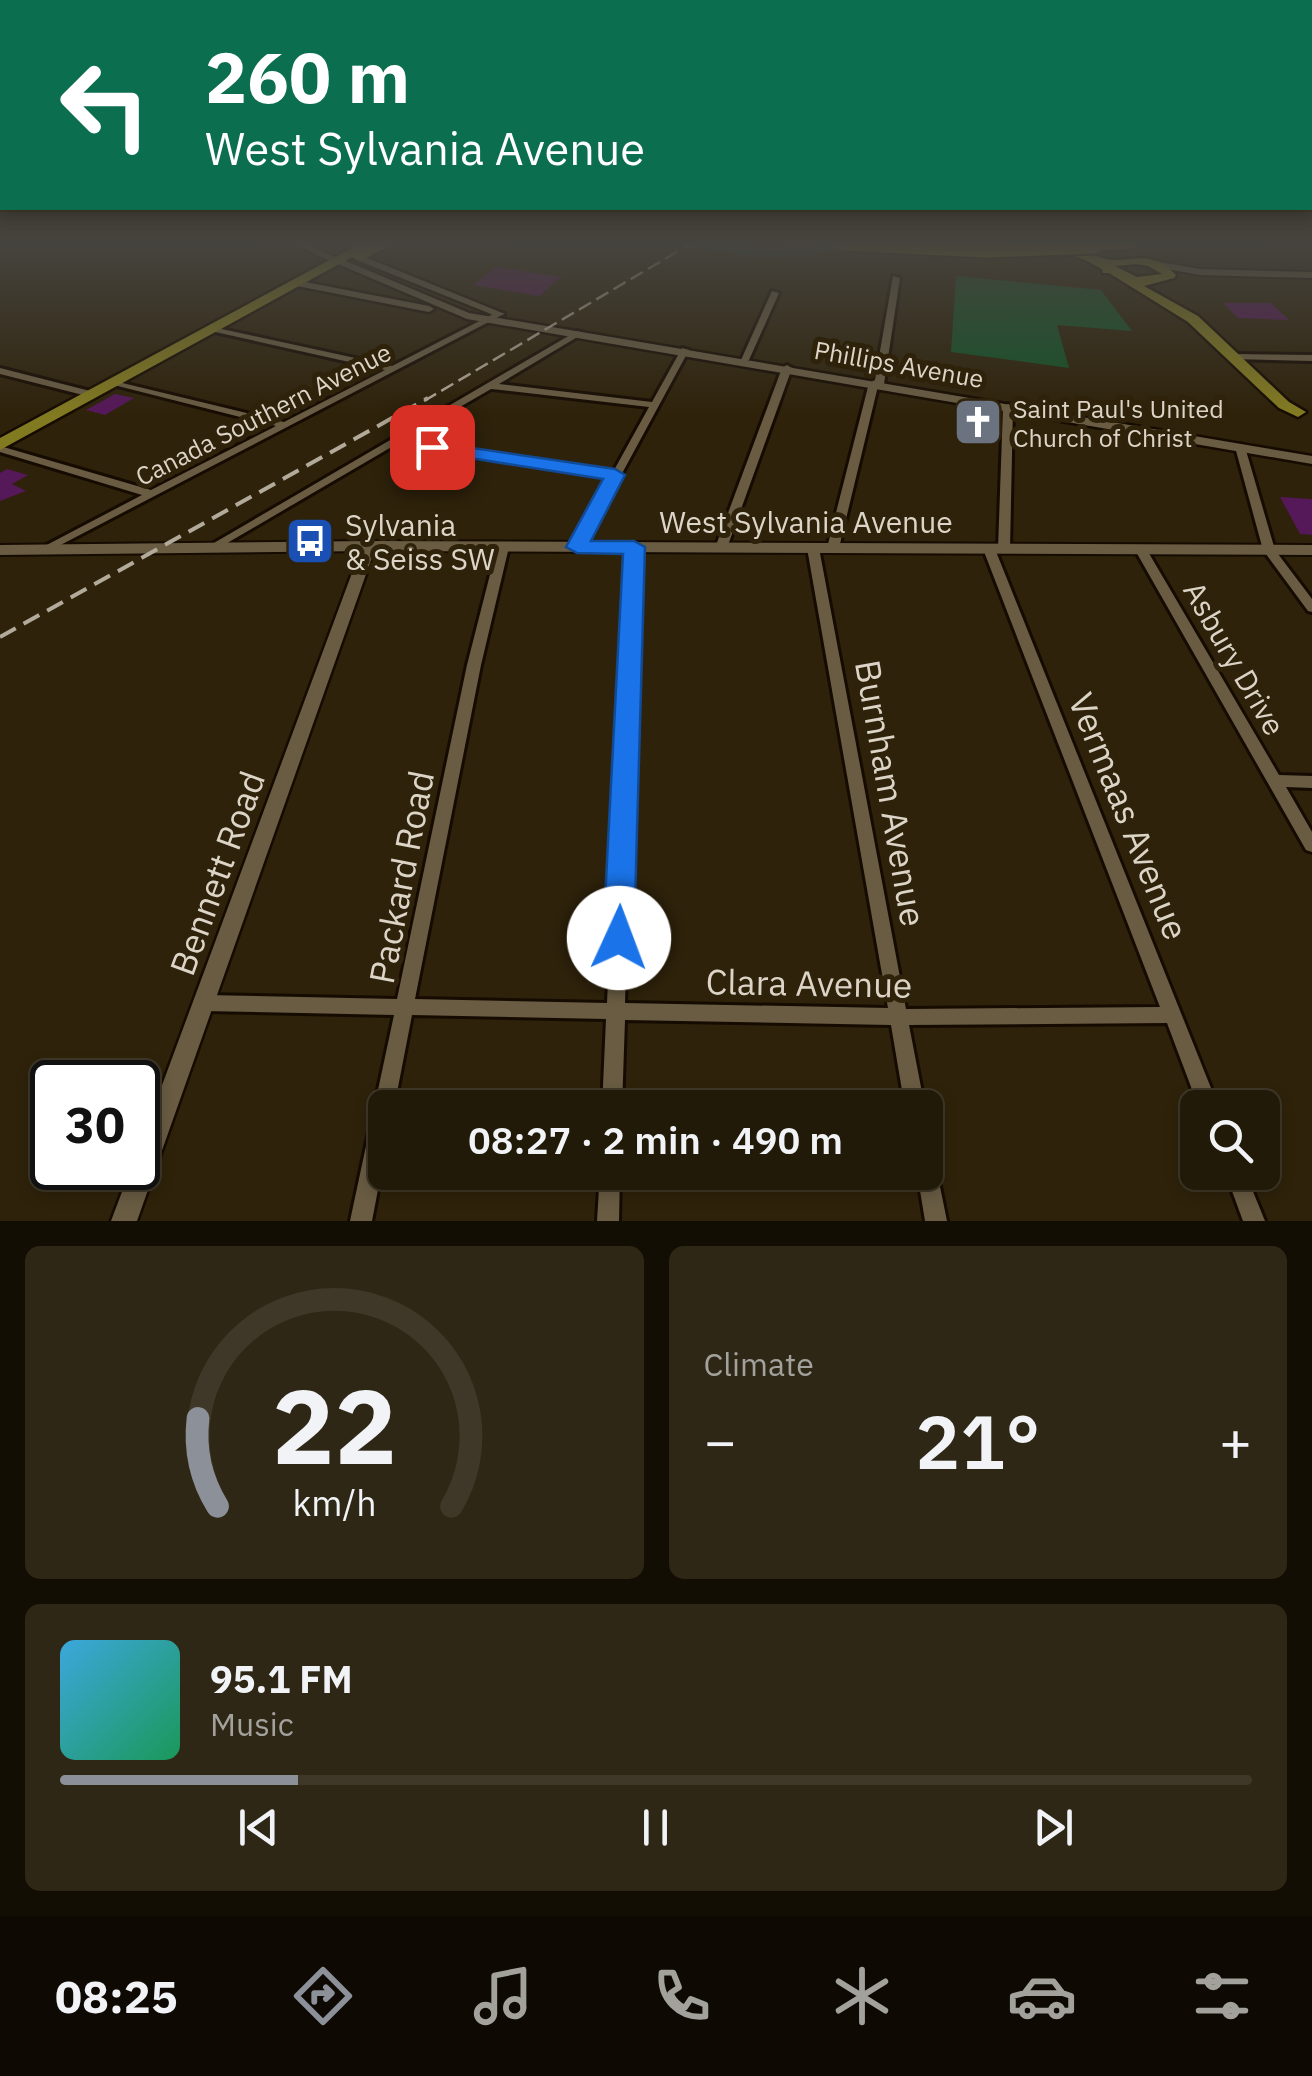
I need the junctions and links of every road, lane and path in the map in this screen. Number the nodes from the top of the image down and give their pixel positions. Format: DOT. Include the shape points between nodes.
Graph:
graph roads {
  1 [pos="264,300"];
  2 [pos="391,300"];
  3 [pos="428,300"];
  4 [pos="459,300"];
  5 [pos="771,300"];
  6 [pos="892,300"];
  7 [pos="1165,300"];
  8 [pos="1179,300"];
  9 [pos="467,316"];
  10 [pos="495,317"];
  11 [pos="211,328"];
  12 [pos="580,333"];
  13 [pos="685,350"];
  14 [pos="1241,358"];
  15 [pos="1312,358"];
  16 [pos="745,360"];
  17 [pos="787,368"];
  18 [pos="393,369"];
  19 [pos="0,371"];
  20 [pos="112,382"];
  21 [pos="876,383"];
  22 [pos="492,386"];
  23 [pos="91,394"];
  24 [pos="653,405"];
  25 [pos="1008,406"];
  26 [pos="284,426"];
  27 [pos="1312,426"];
  28 [pos="395,442"];
  29 [pos="0,447"];
  30 [pos="1240,447"];
  31 [pos="1312,460"];
  32 [pos="615,475"];
  33 [pos="152,494"];
  34 [pos="369,546"];
  35 [pos="504,547"];
  36 [pos="577,547"];
  37 [pos="634,547"];
  38 [pos="213,548"];
  39 [pos="720,548"];
  40 [pos="813,548"];
  41 [pos="834,548"];
  42 [pos="45,549"];
  43 [pos="997,549"];
  44 [pos="0,550"];
  45 [pos="1141,550"];
  46 [pos="1269,550"];
  47 [pos="1312,550"];
  48 [pos="1312,608"];
  49 [pos="1275,781"];
  50 [pos="1312,782"];
  51 [pos="1312,846"];
  52 [pos="204,1002"];
  53 [pos="405,1007"];
  54 [pos="616,1013"];
  55 [pos="1173,1015"];
  56 [pos="898,1017"];
  57 [pos="613,1090"];
  58 [pos="912,1090"];
  59 [pos="1203,1090"];
  60 [pos="609,1190"];
  61 [pos="930,1190"];
  62 [pos="1242,1190"];
  63 [pos="124,1221"];
  64 [pos="362,1221"];
  65 [pos="608,1221"];
  66 [pos="936,1221"];
  67 [pos="1254,1221"];
  1 -- 11 [label="main road"];
  2 -- 9 [label="street, Phillips Avenue"];
  3 -- 9 [label="street, Phillips Avenue"];
  4 -- 10 [label="street, Phillips Avenue"];
  5 -- 16 [label="street"];
  6 -- 21 [label="street"];
  7 -- 14 [label="main road"];
  8 -- 14 [label="main road" via="1203,315"];
  9 -- 10 [label="street, Phillips Avenue"];
  10 -- 12 [label="street, Phillips Avenue"];
  10 -- 18 [label="street, Canada Southern Avenue"];
  11 -- 18 [label="street"];
  11 -- 20 [label="main road"];
  12 -- 13 [label="street, Phillips Avenue"];
  12 -- 22 [label="street"];
  13 -- 16 [label="street, Phillips Avenue"];
  13 -- 24 [label="street"];
  14 -- 15 [label="street"];
  14 -- 27 [label="main road"];
  16 -- 17 [label="street, Phillips Avenue"];
  17 -- 21 [label="street, Phillips Avenue"];
  17 -- 39 [label="street"];
  18 -- 26 [label="street, Canada Southern Avenue"];
  19 -- 23 [label="street"];
  20 -- 23 [label="main road"];
  20 -- 26 [label="street"];
  21 -- 25 [label="street, Phillips Avenue"];
  21 -- 41 [label="street"];
  22 -- 24 [label="street"];
  22 -- 28 [label="street"];
  23 -- 29 [label="main road"];
  24 -- 32 [label="street"];
  25 -- 30 [label="street, Phillips Avenue"];
  25 -- 43 [label="street, Vermaas Avenue"];
  26 -- 33 [label="street, Canada Southern Avenue"];
  28 -- 32 [label="street"];
  28 -- 38 [label="street"];
  29 -- 33 [label="street"];
  30 -- 31 [label="street, Phillips Avenue"];
  30 -- 46 [label="street"];
  32 -- 36 [label="street"];
  33 -- 42 [label="street, Canada Southern Avenue"];
  34 -- 35 [label="main road, West Sylvania Avenue"];
  34 -- 38 [label="main road, West Sylvania Avenue"];
  34 -- 52 [label="street, Bennett Road"];
  35 -- 36 [label="main road, West Sylvania Avenue"];
  35 -- 53 [label="street, Packard Road"];
  36 -- 37 [label="main road, West Sylvania Avenue"];
  37 -- 39 [label="main road, West Sylvania Avenue"];
  37 -- 54 [label="street"];
  38 -- 42 [label="main road, West Sylvania Avenue"];
  39 -- 40 [label="main road, West Sylvania Avenue"];
  40 -- 41 [label="main road, West Sylvania Avenue"];
  40 -- 56 [label="street, Burnham Avenue"];
  41 -- 43 [label="main road, West Sylvania Avenue"];
  42 -- 44 [label="main road, West Sylvania Avenue"];
  43 -- 45 [label="main road, West Sylvania Avenue"];
  43 -- 55 [label="street, Vermaas Avenue"];
  45 -- 46 [label="main road, West Sylvania Avenue"];
  45 -- 49 [label="street, Asbury Drive"];
  46 -- 47 [label="main road, West Sylvania Avenue"];
  46 -- 48 [label="street"];
  49 -- 50 [label="street"];
  49 -- 51 [label="street, Asbury Drive"];
  52 -- 53 [label="street, Clara Avenue"];
  52 -- 63 [label="street, Bennett Road"];
  53 -- 54 [label="street, Clara Avenue"];
  53 -- 64 [label="street, Packard Road"];
  54 -- 56 [label="street, Clara Avenue"];
  54 -- 57 [label="street"];
  55 -- 56 [label="street, Clara Avenue"];
  55 -- 59 [label="street, Vermaas Avenue"];
  56 -- 58 [label="street, Burnham Avenue"];
  60 -- 65 [label="street"];
  61 -- 66 [label="street"];
  62 -- 67 [label="street"];
}
